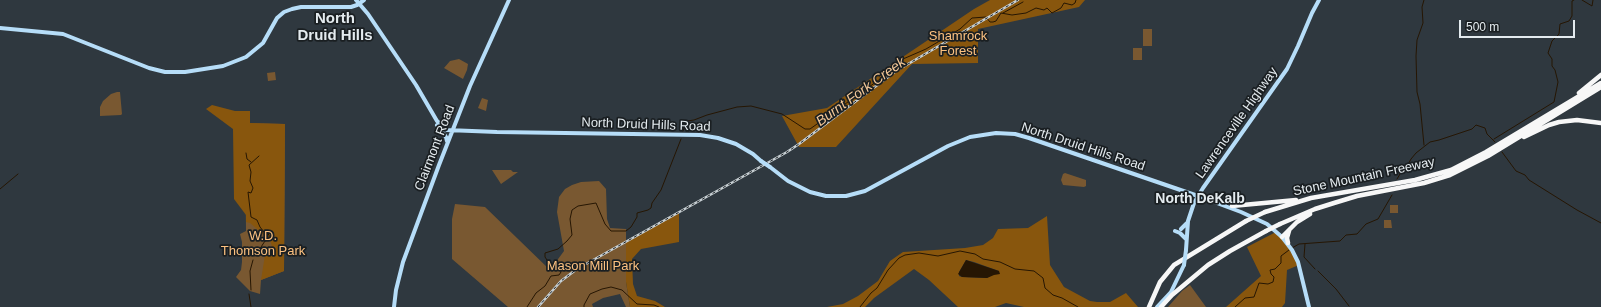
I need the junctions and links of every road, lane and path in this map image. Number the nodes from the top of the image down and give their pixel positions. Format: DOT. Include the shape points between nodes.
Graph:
graph roads {
  1 [pos="355,0"];
  2 [pos="364,0"];
  3 [pos="509,0"];
  4 [pos="1319,0"];
  5 [pos="360,4"];
  6 [pos="349,7"];
  7 [pos="366,12"];
  8 [pos="0,28"];
  9 [pos="1601,75"];
  10 [pos="1601,83"];
  11 [pos="1601,87"];
  12 [pos="435,117"];
  13 [pos="455,122"];
  14 [pos="1601,123"];
  15 [pos="452,131"];
  16 [pos="464,131"];
  17 [pos="1511,136"];
  18 [pos="447,142"];
  19 [pos="1498,150"];
  20 [pos="1198,196"];
  21 [pos="1311,198"];
  22 [pos="1334,203"];
  23 [pos="1232,206"];
  24 [pos="1248,206"];
  25 [pos="1242,211"];
  26 [pos="1188,221"];
  27 [pos="1181,229"];
  28 [pos="1289,231"];
  29 [pos="1175,232"];
  30 [pos="1282,237"];
  31 [pos="1186,239"];
  32 [pos="1290,247"];
  33 [pos="394,307"];
  34 [pos="1149,307"];
  35 [pos="1158,307"];
  36 [pos="1309,307"];
  1 -- 5 [label="main road"];
  1 -- 6 [label="main road"];
  2 -- 5 [label="main road"];
  3 -- 13 [label="main road, Clairmont Road"];
  4 -- 20 [label="main road, Lawrenceville Highway" via="1287,69"];
  5 -- 6 [label="main road"];
  5 -- 7 [label="main road"];
  6 -- 7 [label="main road"];
  6 -- 8 [label="main road" via="292,8 277,18 263,43 246,57 223,66 184,72 165,72 149,68 63,34"];
  7 -- 12 [label="main road" via="423,95"];
  9 -- 17 [label="highway" via="1583,90"];
  10 -- 17 [label="highway, Stone Mountain Freeway"];
  11 -- 19 [label="highway, Stone Mountain Freeway"];
  12 -- 15 [label="main road" via="442,127"];
  12 -- 18 [label="main road" via="437,126 446,136"];
  13 -- 15 [label="main road, Clairmont Road"];
  13 -- 16 [label="main road" via="456,128"];
  14 -- 19 [label="highway" via="1578,120 1559,122"];
  15 -- 16 [label="main road, North Druid Hills Road"];
  15 -- 18 [label="main road, Clairmont Road"];
  16 -- 20 [label="main road, North Druid Hills Road, bridge" via="700,135 718,138 736,144 788,181 810,192 826,196 846,196 864,192 962,139 981,134 1002,133 1029,138"];
  17 -- 21 [label="highway, Stone Mountain Freeway" via="1467,162 1436,174 1406,182"];
  18 -- 33 [label="main road, Clairmont Road" via="403,262"];
  19 -- 22 [label="highway, Stone Mountain Freeway" via="1467,168 1441,178"];
  20 -- 23 [label="main road, North Druid Hills Road"];
  20 -- 25 [label="main road, North Druid Hills Road"];
  20 -- 26 [label="main road, Lawrenceville Highway"];
  21 -- 24 [label="highway"];
  21 -- 34 [label="highway, Stone Mountain Freeway, bridge" via="1265,212 1246,221 1174,265 1160,282"];
  22 -- 28 [label="highway" via="1297,222"];
  22 -- 35 [label="highway, Stone Mountain Freeway, bridge" via="1280,224 1230,251 1208,265"];
  23 -- 24 [label="highway"];
  23 -- 25 [label="main road, North Druid Hills Road"];
  24 -- 25 [label="highway"];
  25 -- 30 [label="main road, North Druid Hills Road" via="1269,222 1282,233"];
  26 -- 27 [label="main road"];
  26 -- 31 [label="main road, Lawrenceville Highway"];
  28 -- 30 [label="highway"];
  28 -- 32 [label="highway" via="1287,238"];
  29 -- 31 [label="main road"];
  30 -- 32 [label="main road, North Druid Hills Road"];
  31 -- 35 [label="main road, Lawrenceville Highway, bridge" via="1184,265 1176,283"];
  32 -- 36 [label="main road, North Druid Hills Road" via="1298,262"];
}
